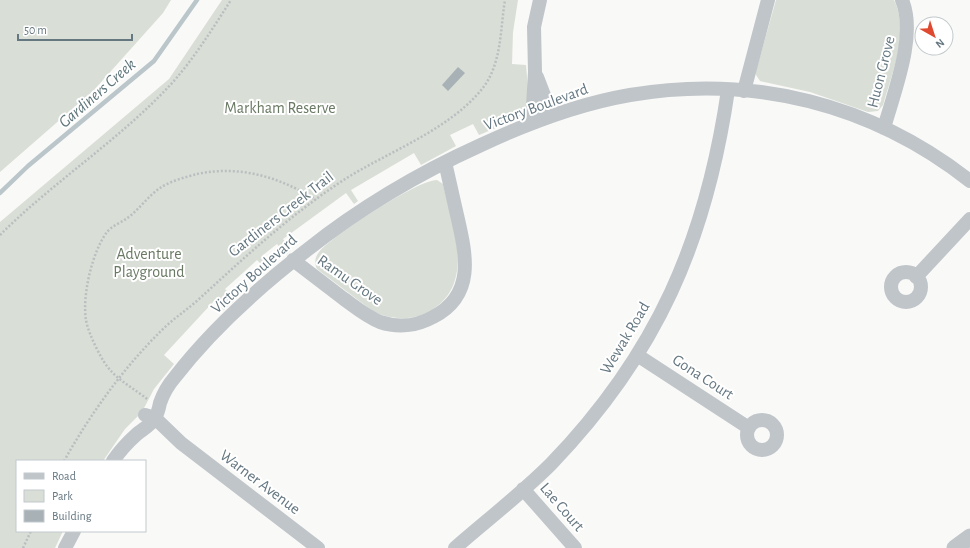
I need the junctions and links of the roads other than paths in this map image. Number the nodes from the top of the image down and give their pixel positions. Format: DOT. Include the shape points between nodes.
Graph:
graph roads {
  1 [pos="540,0"];
  2 [pos="768,0"];
  3 [pos="902,0"];
  4 [pos="535,72"];
  5 [pos="728,90"];
  6 [pos="744,91"];
  7 [pos="552,116"];
  8 [pos="532,123"];
  9 [pos="884,128"];
  10 [pos="445,162"];
  11 [pos="970,181"];
  12 [pos="970,219"];
  13 [pos="293,260"];
  14 [pos="916,277"];
  15 [pos="637,355"];
  16 [pos="174,378"];
  17 [pos="150,419"];
  18 [pos="749,428"];
  19 [pos="115,458"];
  20 [pos="523,489"];
  21 [pos="73,532"];
  22 [pos="970,537"];
  23 [pos="65,548"];
  24 [pos="318,548"];
  25 [pos="455,548"];
  26 [pos="575,548"];
  27 [pos="955,548"];
  1 -- 4 [label="street" via="534,27"];
  2 -- 6 [label="street"];
  3 -- 9 [label="street, Huon Grove" via="907,18 906,42"];
  4 -- 7 [label="street"];
  4 -- 8 [label="street"];
  5 -- 6 [label="street, Victory Boulevard"];
  5 -- 7 [label="street, Victory Boulevard" via="650,92 597,102"];
  5 -- 15 [label="street, Wewak Road" via="710,188 690,248 667,302"];
  6 -- 9 [label="street, Victory Boulevard" via="806,99"];
  7 -- 8 [label="street, Victory Boulevard"];
  8 -- 10 [label="street, Victory Boulevard"];
  9 -- 11 [label="street, Victory Boulevard" via="919,145"];
  10 -- 13 [label="street, Victory Boulevard" via="364,208"];
  10 -- 13 [label="street, Ramu Grove" via="466,266 455,299 442,312 416,324 394,325 380,322"];
  12 -- 14 [label="street"];
  13 -- 16 [label="street, Victory Boulevard" via="220,326"];
  15 -- 18 [label="street, Gona Court"];
  15 -- 20 [label="street, Wewak Road" via="590,420"];
  16 -- 17 [label="street, Victory Boulevard"];
  16 -- 17 [label="street, Victory Boulevard" via="151,402"];
  17 -- 19 [label="street, Victory Boulevard" via="126,435"];
  17 -- 24 [label="street, Warner Avenue"];
  20 -- 25 [label="street, Wewak Road"];
  20 -- 26 [label="street, Lae Court"];
  21 -- 23 [label="street"];
  22 -- 27 [label="street"];
}
